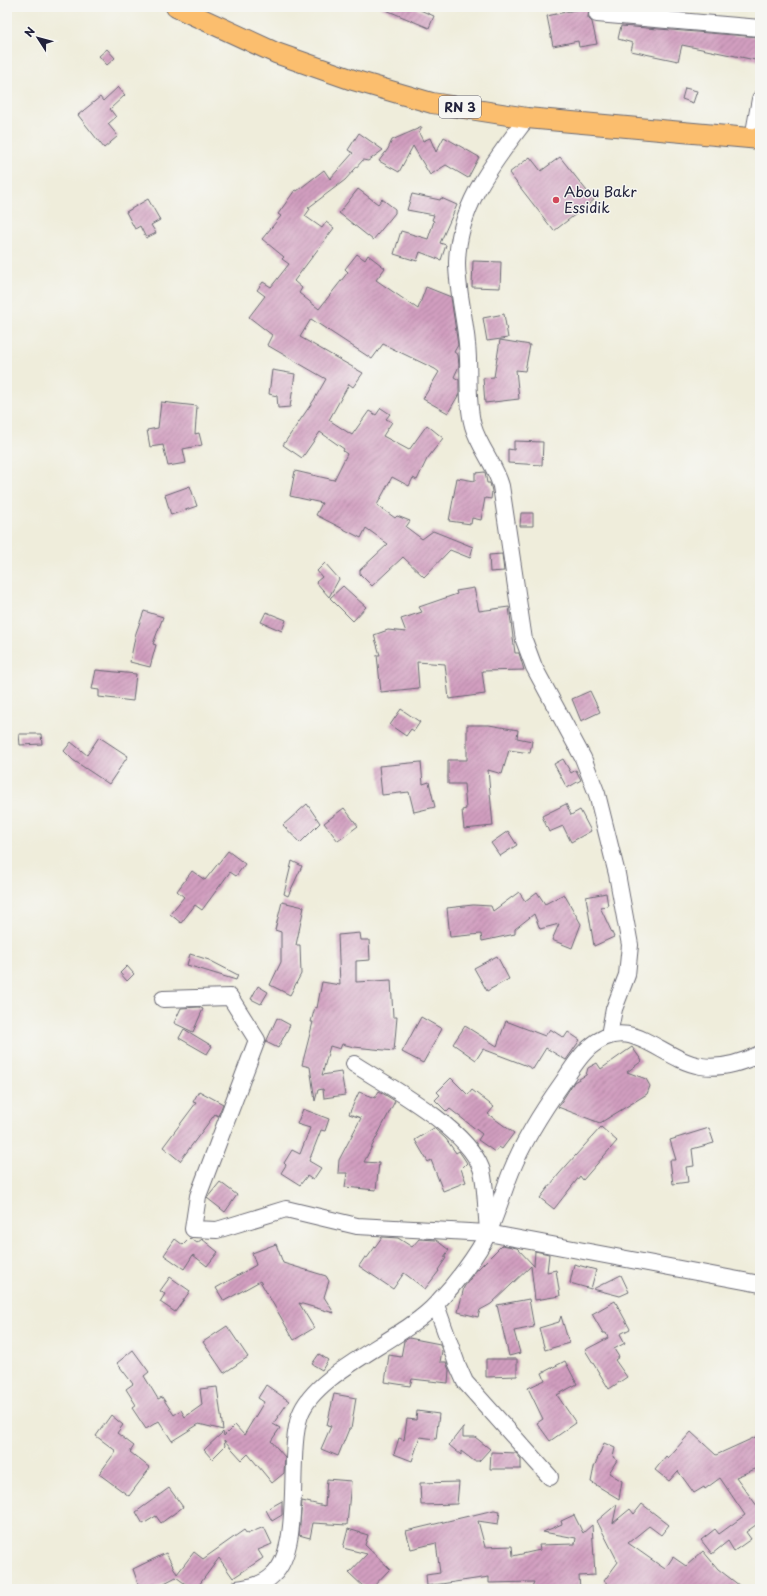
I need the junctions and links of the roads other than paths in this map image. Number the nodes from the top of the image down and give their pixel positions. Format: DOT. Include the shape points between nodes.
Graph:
graph roads {
  1 [pos="176,7"];
  2 [pos="598,14"];
  3 [pos="760,28"];
  4 [pos="760,99"];
  5 [pos="527,118"];
  6 [pos="757,139"];
  7 [pos="163,999"];
  8 [pos="609,1035"];
  9 [pos="760,1054"];
  10 [pos="354,1064"];
  11 [pos="488,1233"];
  12 [pos="760,1284"];
  13 [pos="436,1305"];
  14 [pos="550,1477"];
  15 [pos="237,1589"];
  1 -- 5 [label="main road, RN 3" via="276,53 353,80 432,103"];
  2 -- 3 [label="street"];
  4 -- 6 [label="street"];
  5 -- 6 [label="main road, RN 3"];
  5 -- 8 [label="street" via="479,186 467,210 460,237 457,263 467,345 470,409 473,426 495,467 501,486 521,626 528,653 583,758 597,794 617,874 630,945 627,975 614,1009"];
  7 -- 11 [label="street" via="230,997 257,1040 198,1196 193,1229 217,1230 286,1209 357,1226"];
  8 -- 9 [label="street" via="631,1035 700,1066 735,1063"];
  8 -- 11 [label="street" via="588,1048 538,1118 514,1165"];
  10 -- 11 [label="street" via="451,1129 472,1151 481,1169"];
  11 -- 12 [label="street"];
  11 -- 13 [label="street"];
  13 -- 14 [label="street" via="456,1364 466,1382"];
  13 -- 15 [label="street" via="407,1329 327,1381 308,1402 297,1426 286,1555 273,1576 263,1583"];
}
